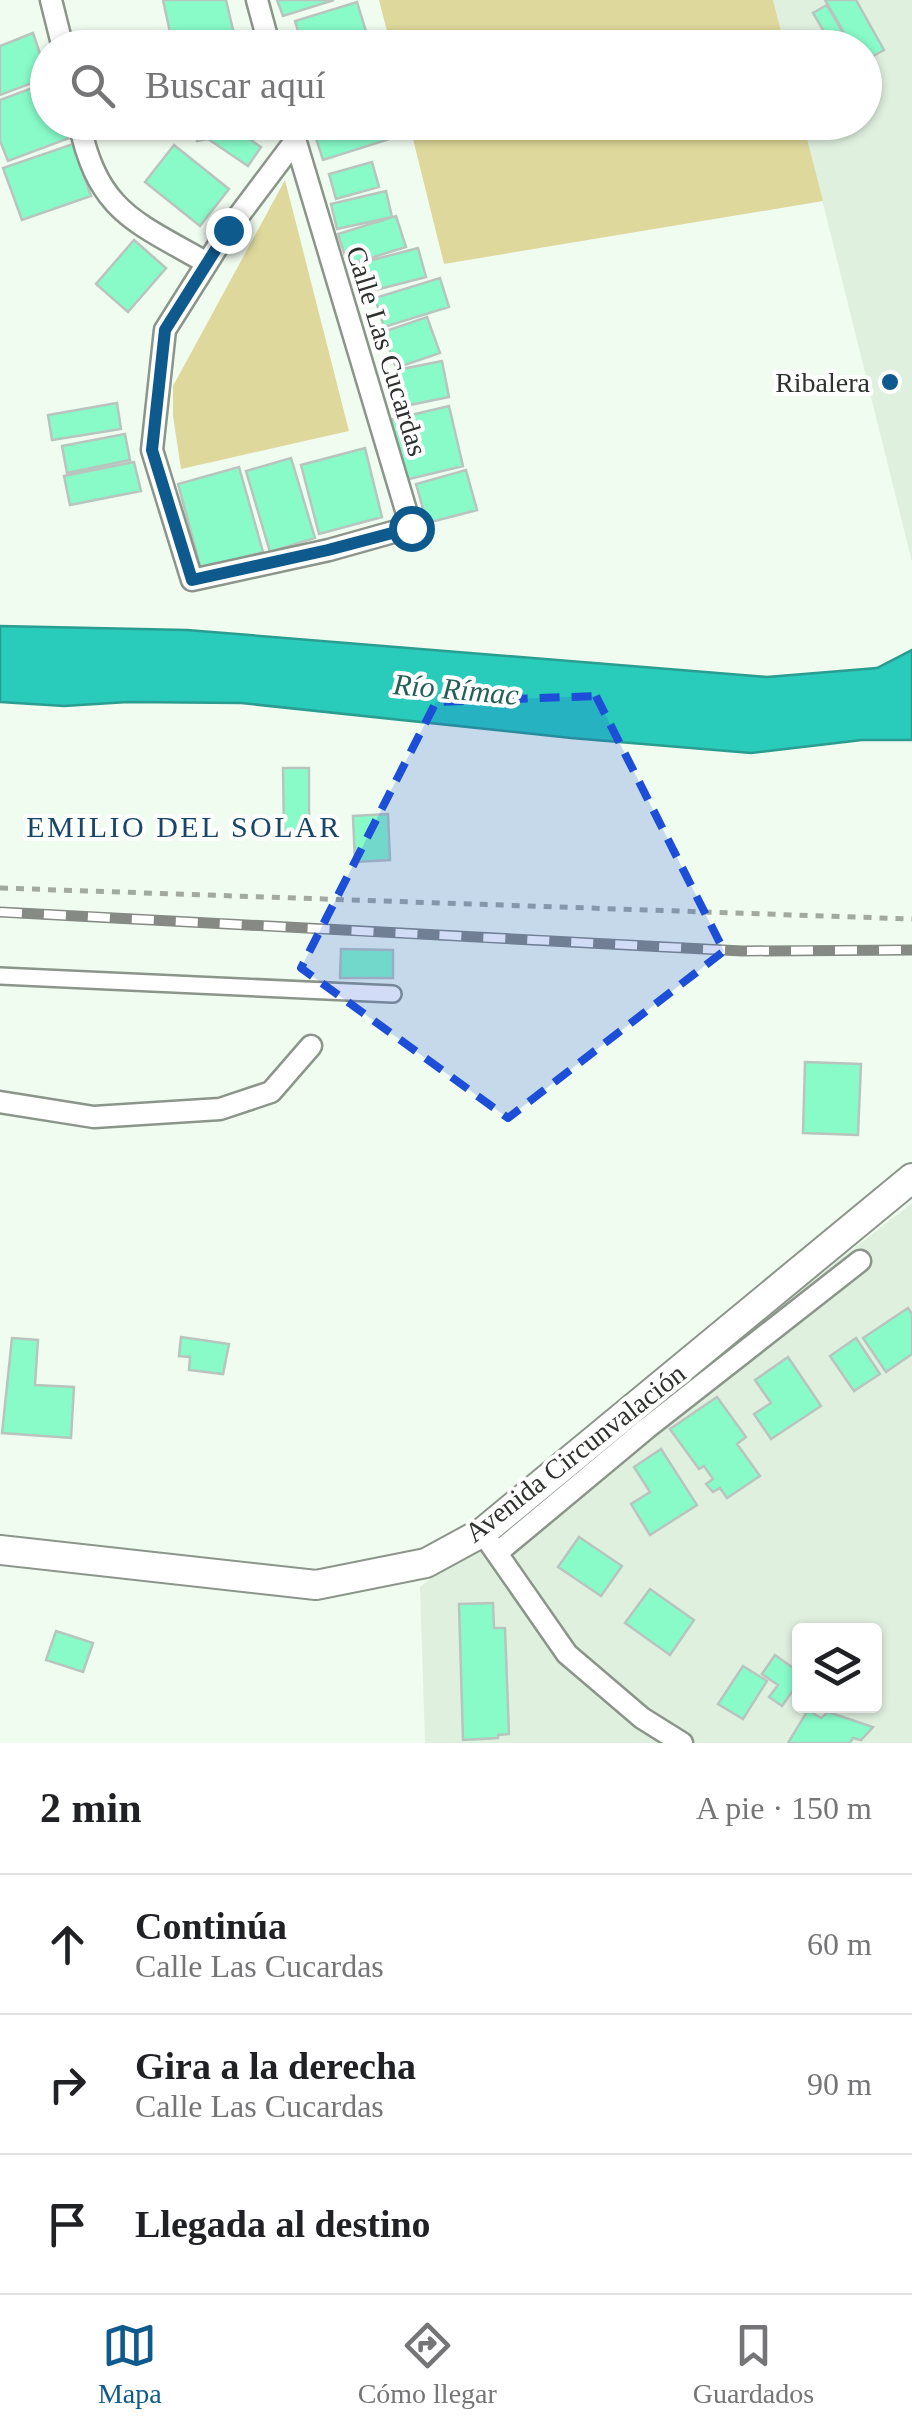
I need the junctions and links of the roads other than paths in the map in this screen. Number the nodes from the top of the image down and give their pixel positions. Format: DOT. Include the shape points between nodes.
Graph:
graph roads {
  1 [pos="51,0"];
  2 [pos="257,0"];
  3 [pos="60,30"];
  4 [pos="265,30"];
  5 [pos="83,140"];
  6 [pos="287,140"];
  7 [pos="294,140"];
  8 [pos="207,263"];
  9 [pos="0,976"];
  10 [pos="393,994"];
  11 [pos="311,1046"];
  12 [pos="0,1102"];
  13 [pos="912,1178"];
  14 [pos="860,1261"];
  15 [pos="490,1543"];
  16 [pos="0,1550"];
  17 [pos="682,1743"];
  1 -- 3 [label="street"];
  2 -- 4 [label="street"];
  5 -- 8 [label="street" via="112,203"];
  6 -- 8 [label="street, Calle Las Cucardas"];
  7 -- 8 [label="street, Calle Las Cucardas" via="411,528 192,580 152,450 165,330"];
  9 -- 10 [label="street"];
  11 -- 12 [label="street" via="271,1092 220,1109 94,1117"];
  13 -- 15 [label="street, Avenida Circunvalación"];
  14 -- 15 [label="street"];
  15 -- 16 [label="street, Avenida Circunvalación" via="316,1585"];
  15 -- 17 [label="street" via="566,1654"];
}
